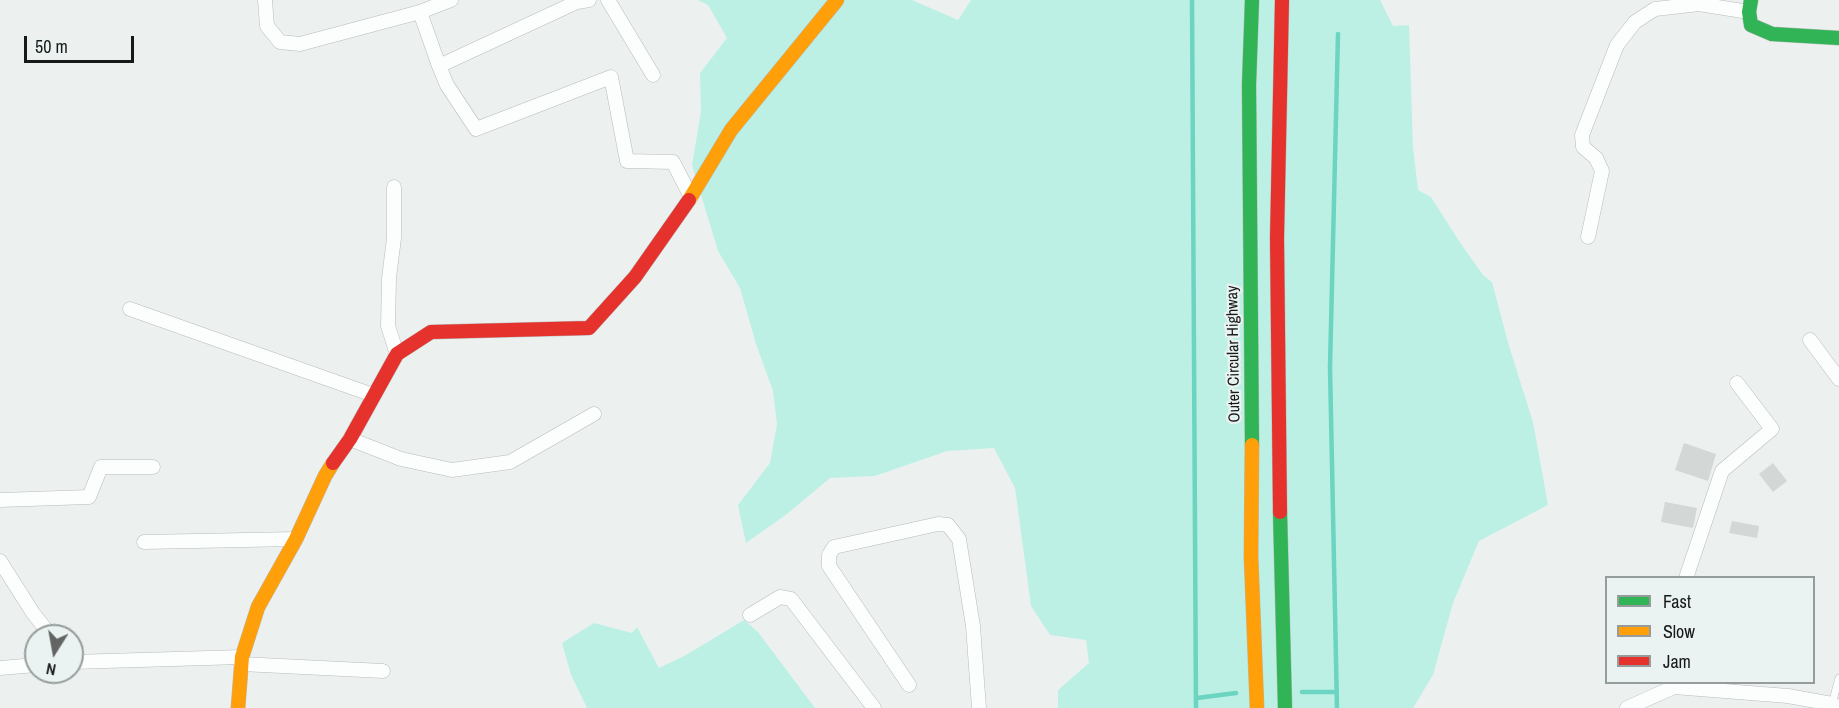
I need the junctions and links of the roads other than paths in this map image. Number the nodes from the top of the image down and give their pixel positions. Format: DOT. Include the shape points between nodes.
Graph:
graph roads {
  1 [pos="265,0"];
  2 [pos="451,0"];
  3 [pos="589,0"];
  4 [pos="608,0"];
  5 [pos="837,0"];
  6 [pos="1252,0"];
  7 [pos="1282,0"];
  8 [pos="1750,6"];
  9 [pos="420,12"];
  10 [pos="1839,38"];
  11 [pos="438,66"];
  12 [pos="653,75"];
  13 [pos="394,187"];
  14 [pos="691,197"];
  15 [pos="1588,237"];
  16 [pos="130,309"];
  17 [pos="1810,340"];
  18 [pos="397,354"];
  19 [pos="1839,379"];
  20 [pos="1737,383"];
  21 [pos="373,395"];
  22 [pos="594,414"];
  23 [pos="350,439"];
  24 [pos="153,467"];
  25 [pos="0,500"];
  26 [pos="296,539"];
  27 [pos="144,542"];
  28 [pos="0,561"];
  29 [pos="1687,576"];
  30 [pos="750,615"];
  31 [pos="42,624"];
  32 [pos="84,660"];
  33 [pos="242,660"];
  34 [pos="24,666"];
  35 [pos="0,668"];
  36 [pos="382,671"];
  37 [pos="1839,678"];
  38 [pos="909,685"];
  39 [pos="1673,685"];
  40 [pos="1788,702"];
  41 [pos="1835,705"];
  42 [pos="238,708"];
  43 [pos="874,708"];
  44 [pos="978,708"];
  45 [pos="1257,708"];
  46 [pos="1285,708"];
  47 [pos="1627,708"];
  1 -- 9 [label="street" via="267,26 280,42 300,44"];
  2 -- 9 [label="street"];
  3 -- 11 [label="street"];
  4 -- 12 [label="street"];
  5 -- 14 [label="main road" via="731,130"];
  6 -- 45 [label="main road, Outer Circular Highway" via="1251,555"];
  7 -- 46 [label="main road" via="1277,238"];
  8 -- 10 [label="main road" via="1751,25 1772,34"];
  8 -- 15 [label="street" via="1699,4 1655,9 1635,22 1617,45 1582,135 1583,147 1596,158 1602,171"];
  9 -- 11 [label="street"];
  11 -- 14 [label="street" via="476,129 611,77 627,161 674,162"];
  13 -- 18 [label="street" via="388,326"];
  14 -- 18 [label="main road" via="635,277 589,328 431,332"];
  16 -- 21 [label="street"];
  17 -- 19 [label="street"];
  18 -- 21 [label="main road"];
  20 -- 29 [label="street" via="1772,429 1722,471"];
  21 -- 23 [label="main road"];
  22 -- 23 [label="street" via="510,462 452,470 401,459"];
  23 -- 26 [label="main road" via="325,476"];
  24 -- 25 [label="street" via="101,467 89,497"];
  26 -- 27 [label="street"];
  26 -- 33 [label="main road" via="258,607"];
  28 -- 31 [label="street"];
  30 -- 43 [label="street" via="780,597 791,599"];
  32 -- 33 [label="street"];
  33 -- 36 [label="street"];
  33 -- 42 [label="main road"];
  34 -- 35 [label="street"];
  37 -- 41 [label="lane"];
  38 -- 44 [label="street" via="829,566 829,555 834,547 948,525 959,538 970,604"];
  39 -- 40 [label="street"];
  39 -- 47 [label="street"];
  40 -- 41 [label="street"];
}
